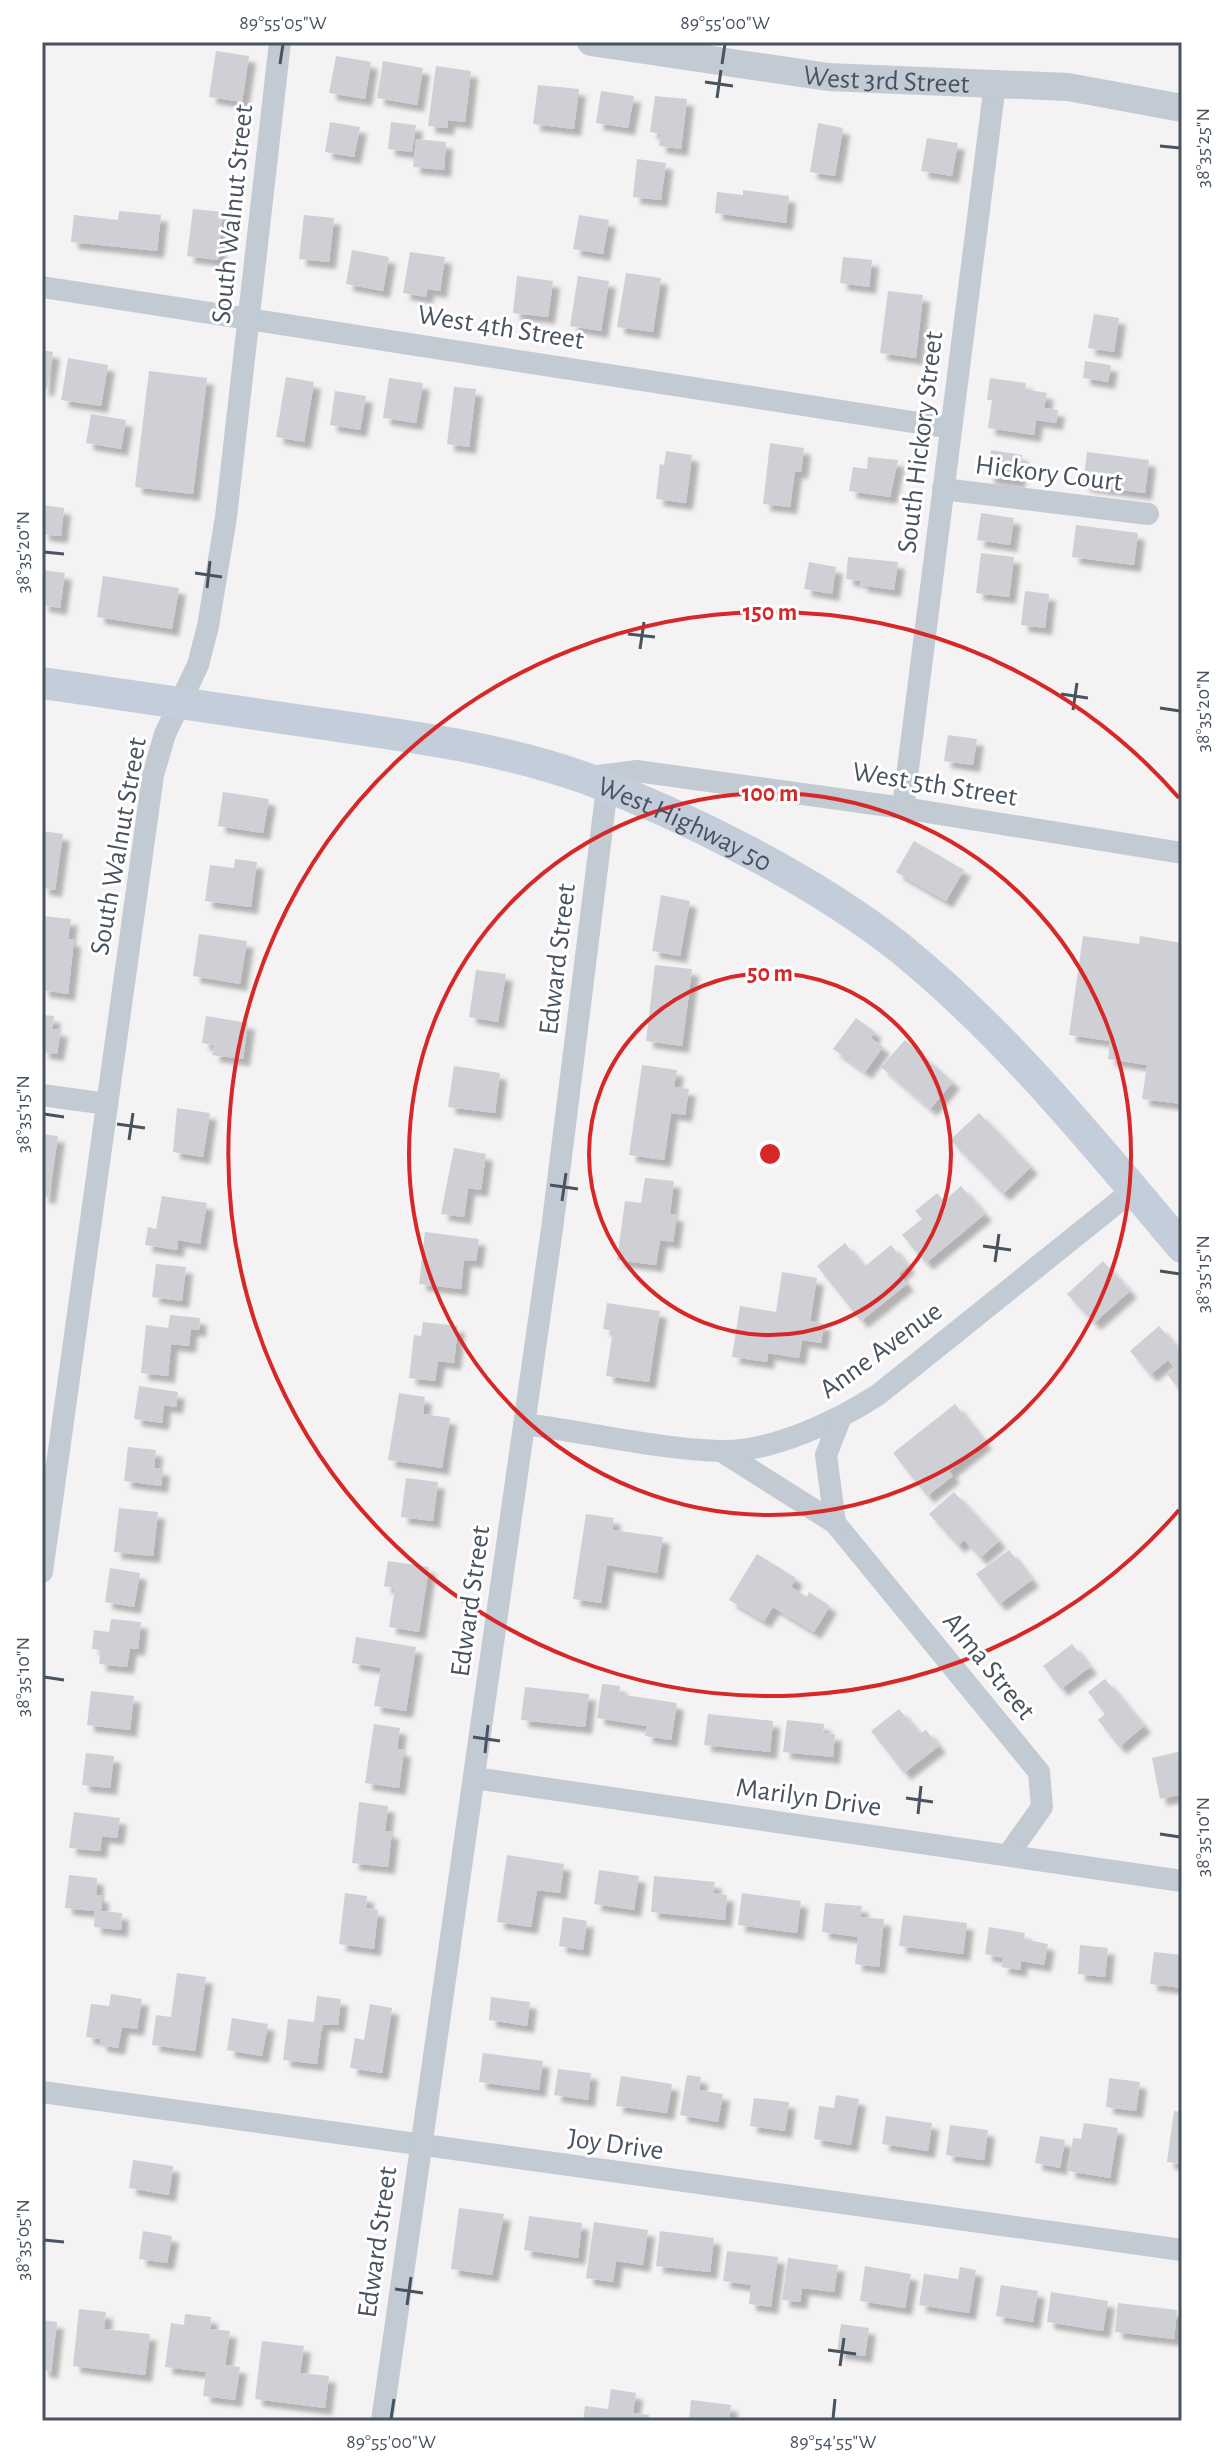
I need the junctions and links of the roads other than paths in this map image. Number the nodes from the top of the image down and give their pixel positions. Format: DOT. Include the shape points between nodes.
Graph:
graph roads {
  1 [pos="280,42"];
  2 [pos="591,42"];
  3 [pos="729,52"];
  4 [pos="995,84"];
  5 [pos="1182,108"];
  6 [pos="42,287"];
  7 [pos="250,317"];
  8 [pos="951,428"];
  9 [pos="943,489"];
  10 [pos="1148,514"];
  11 [pos="42,683"];
  12 [pos="179,703"];
  13 [pos="595,783"];
  14 [pos="903,808"];
  15 [pos="1182,853"];
  16 [pos="42,1095"];
  17 [pos="107,1104"];
  18 [pos="1133,1190"];
  19 [pos="1182,1247"];
  20 [pos="840,1419"];
  21 [pos="524,1424"];
  22 [pos="721,1451"];
  23 [pos="835,1523"];
  24 [pos="42,1572"];
  25 [pos="474,1778"];
  26 [pos="1008,1855"];
  27 [pos="1182,1881"];
  28 [pos="42,2092"];
  29 [pos="420,2146"];
  30 [pos="1182,2250"];
  31 [pos="382,2421"];
  1 -- 7 [label="street, South Walnut Street"];
  2 -- 3 [label="street, West 3rd Street"];
  3 -- 4 [label="street, West 3rd Street" via="828,77"];
  4 -- 5 [label="street, West 3rd Street" via="1068,87"];
  4 -- 8 [label="street, South Hickory Street"];
  6 -- 7 [label="street, West 4th Street"];
  7 -- 8 [label="street, West 4th Street"];
  7 -- 12 [label="street, South Walnut Street" via="208,626 198,665"];
  8 -- 9 [label="street, South Hickory Street"];
  9 -- 10 [label="street, Hickory Court"];
  9 -- 14 [label="street, South Hickory Street"];
  11 -- 12 [label="main road, West Highway 50"];
  12 -- 13 [label="main road, West Highway 50" via="488,751"];
  12 -- 17 [label="street, South Walnut Street" via="153,775"];
  13 -- 14 [label="street, West 5th Street" via="637,771"];
  13 -- 18 [label="main road, West Highway 50" via="719,838 813,890 898,947 1035,1074"];
  13 -- 21 [label="street, Edward Street"];
  14 -- 15 [label="street, West 5th Street"];
  16 -- 17 [label="street"];
  17 -- 24 [label="street, South Walnut Street"];
  18 -- 19 [label="main road, West Highway 50"];
  18 -- 20 [label="street, Anne Avenue" via="879,1394"];
  20 -- 22 [label="street, Anne Avenue" via="769,1443"];
  20 -- 23 [label="street" via="826,1455"];
  21 -- 22 [label="street, Anne Avenue"];
  21 -- 25 [label="street, Edward Street"];
  22 -- 23 [label="street, Alma Street"];
  23 -- 26 [label="street, Alma Street" via="1039,1772 1042,1807"];
  25 -- 26 [label="street, Marilyn Drive"];
  25 -- 29 [label="street, Edward Street"];
  26 -- 27 [label="street, Marilyn Drive"];
  28 -- 29 [label="street, Joy Drive"];
  29 -- 30 [label="street, Joy Drive"];
  29 -- 31 [label="street, Edward Street"];
}
